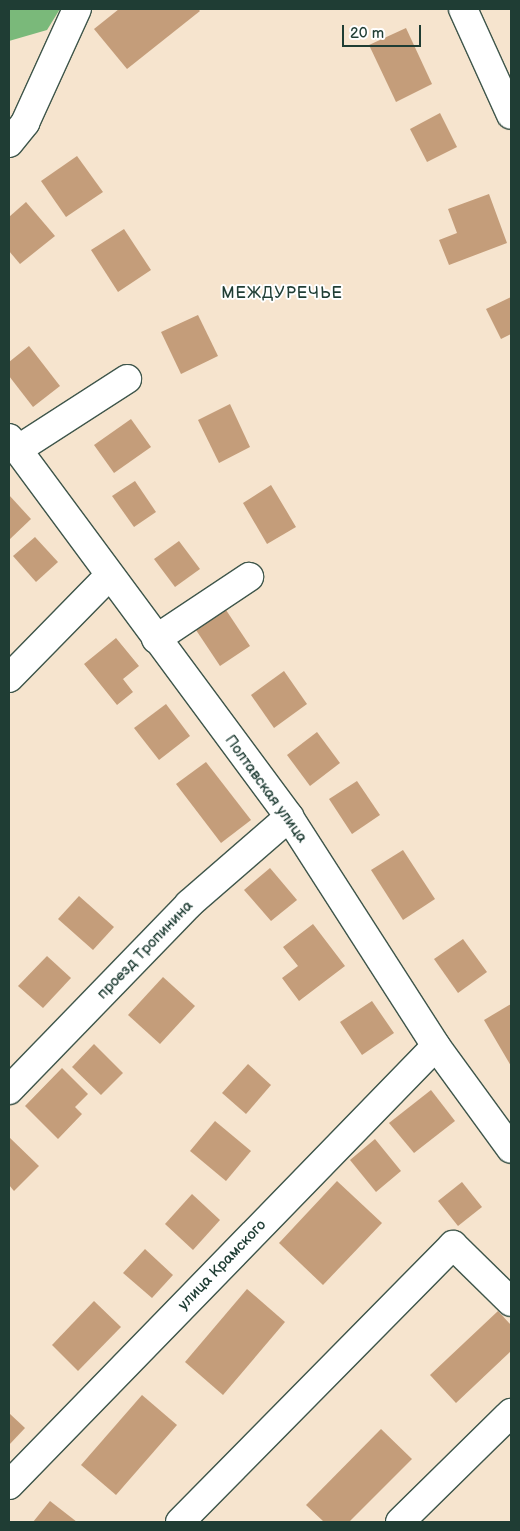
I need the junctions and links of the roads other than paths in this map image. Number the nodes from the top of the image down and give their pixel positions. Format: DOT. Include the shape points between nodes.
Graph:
graph roads {
  1 [pos="77,9"];
  2 [pos="463,9"];
  3 [pos="511,115"];
  4 [pos="9,143"];
  5 [pos="127,379"];
  6 [pos="13,444"];
  7 [pos="110,576"];
  8 [pos="249,577"];
  9 [pos="156,639"];
  10 [pos="9,678"];
  11 [pos="289,817"];
  12 [pos="436,1046"];
  13 [pos="9,1090"];
  14 [pos="511,1149"];
  15 [pos="511,1302"];
  16 [pos="511,1413"];
  17 [pos="9,1485"];
  18 [pos="180,1522"];
  19 [pos="400,1522"];
  1 -- 4 [label="street" via="25,123"];
  2 -- 3 [label="street"];
  5 -- 6 [label="street"];
  6 -- 7 [label="street, Полтавская улица"];
  7 -- 9 [label="street, Полтавская улица"];
  7 -- 10 [label="street"];
  8 -- 9 [label="street"];
  9 -- 11 [label="street, Полтавская улица"];
  11 -- 12 [label="street, Полтавская улица"];
  11 -- 13 [label="street, проезд Тропинина" via="189,904"];
  12 -- 14 [label="street, Полтавская улица"];
  12 -- 17 [label="street, улица Крамского"];
  15 -- 18 [label="street" via="453,1245"];
  16 -- 19 [label="street"];
}
